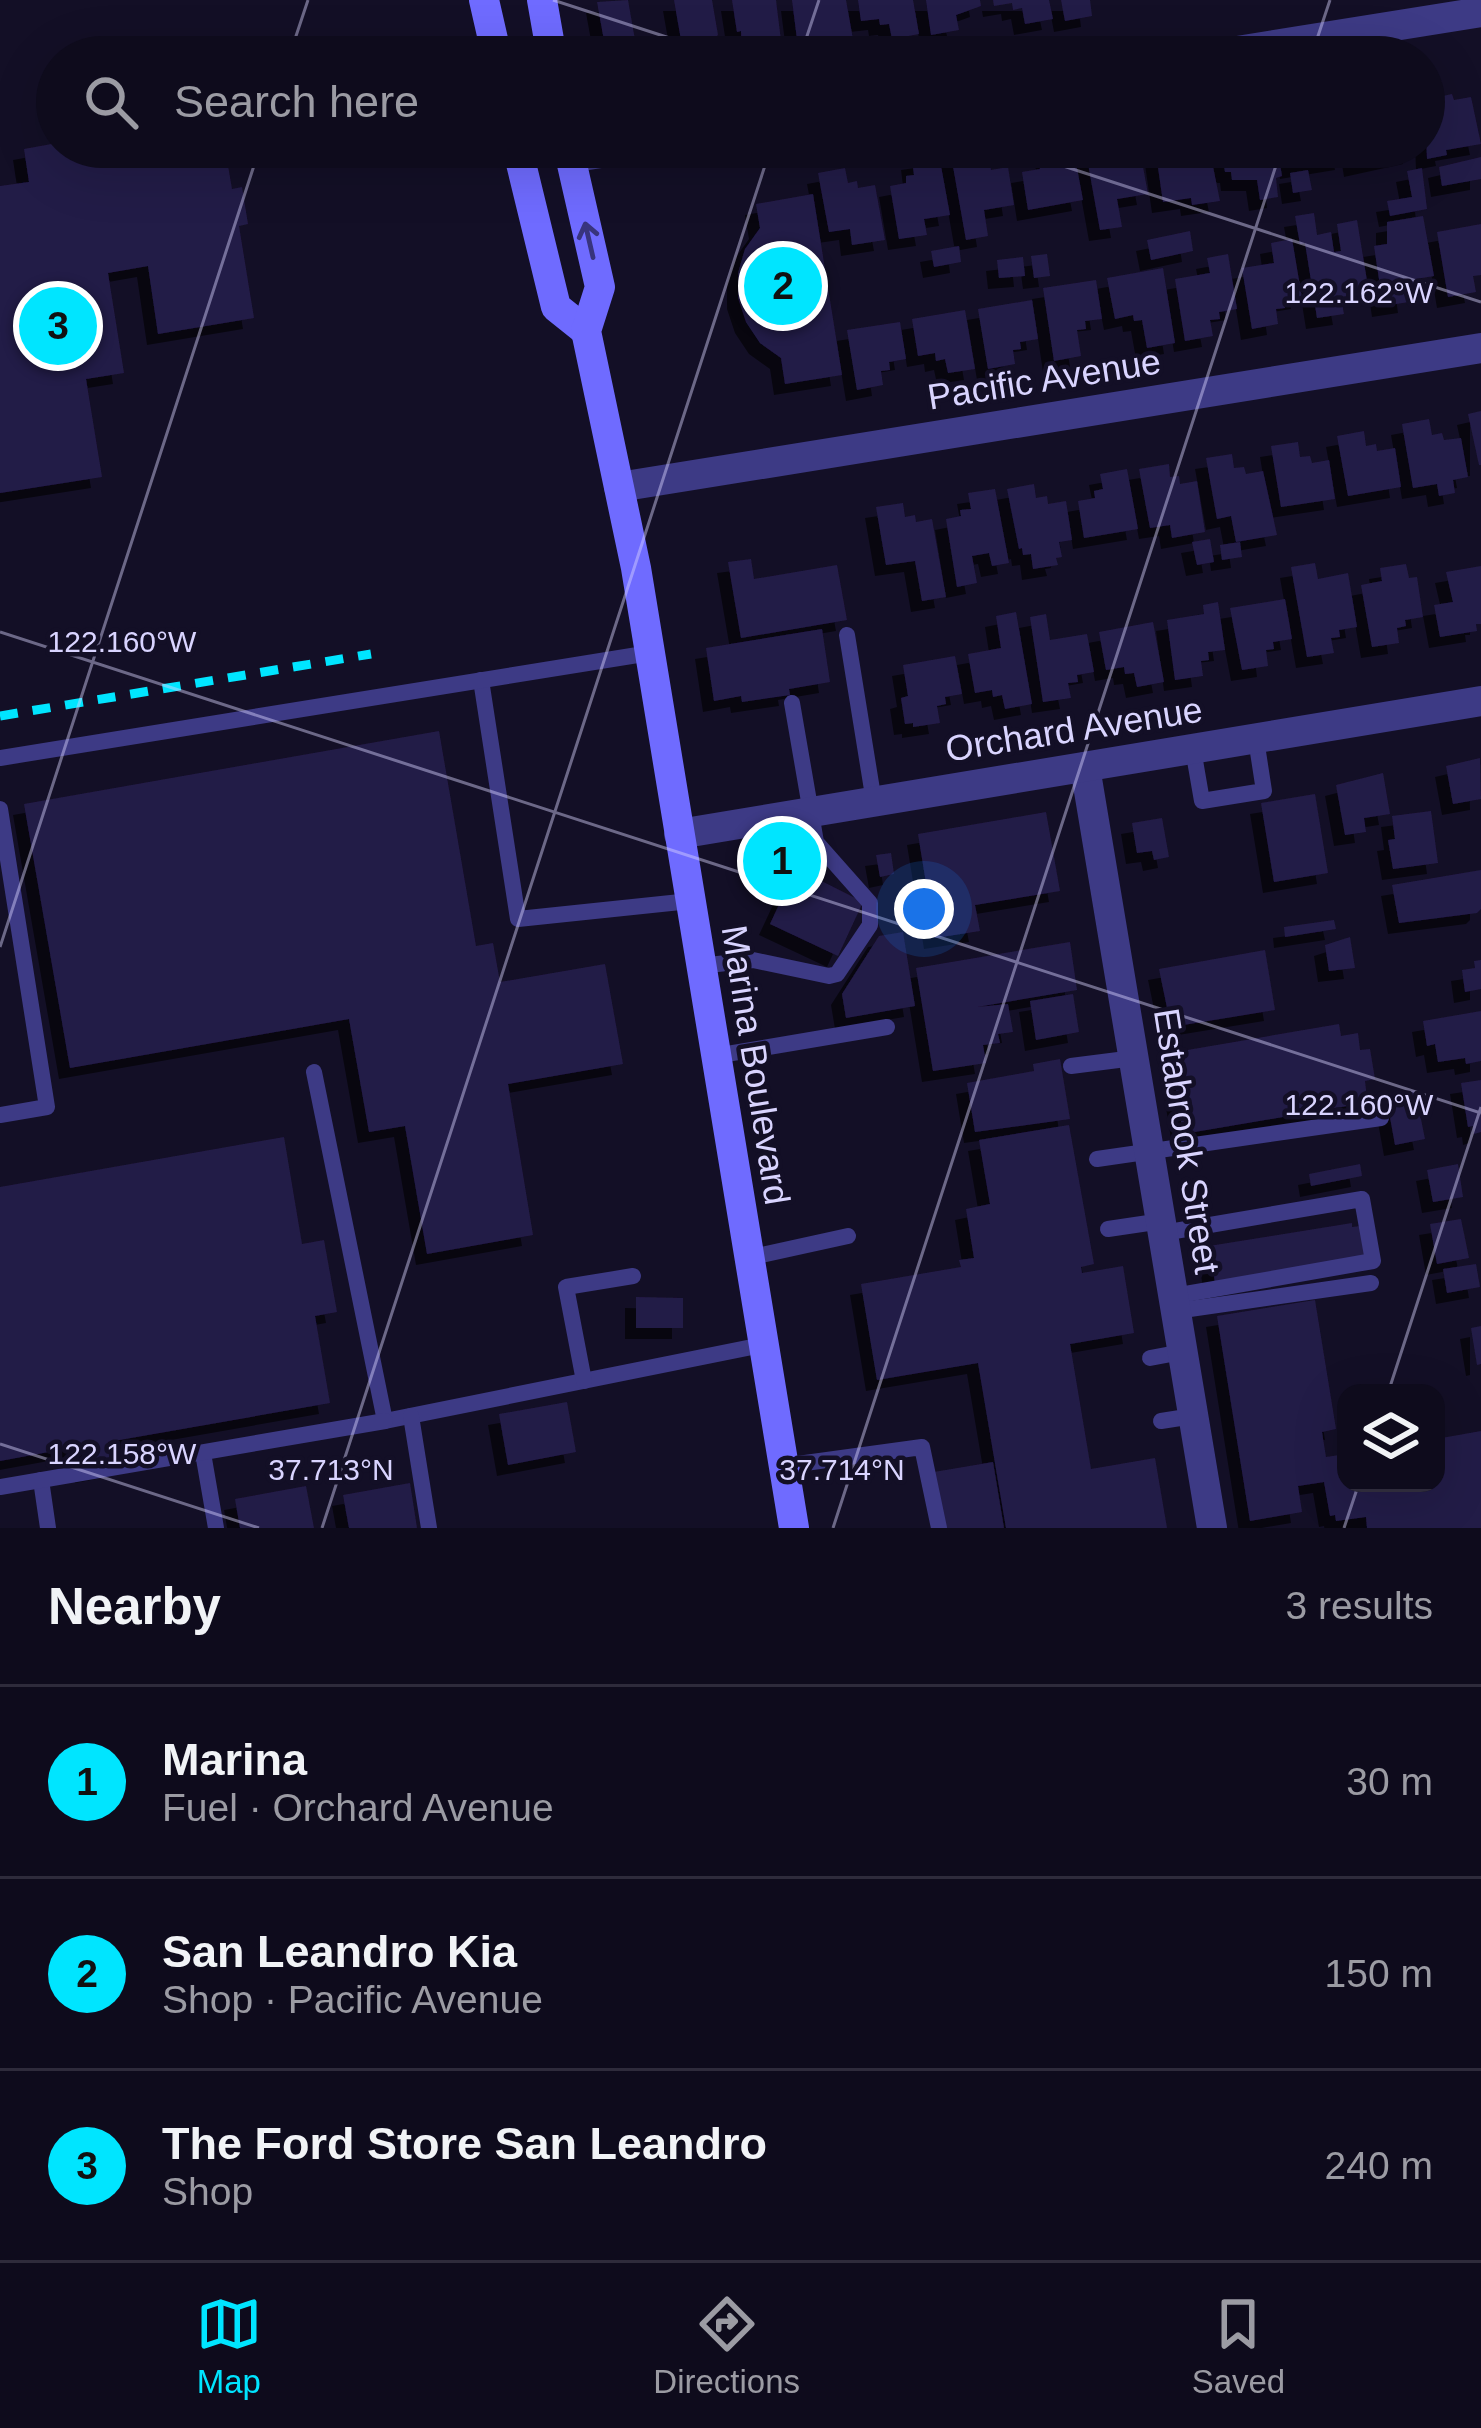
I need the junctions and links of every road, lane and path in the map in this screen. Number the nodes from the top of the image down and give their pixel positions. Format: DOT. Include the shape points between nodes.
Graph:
graph roads {
  1 [pos="484,0"];
  2 [pos="542,0"];
  3 [pos="1481,12"];
  4 [pos="492,36"];
  5 [pos="548,36"];
  6 [pos="1331,36"];
  7 [pos="522,168"];
  8 [pos="572,168"];
  9 [pos="586,331"];
  10 [pos="1481,348"];
  11 [pos="619,487"];
  12 [pos="847,635"];
  13 [pos="650,653"];
  14 [pos="481,680"];
  15 [pos="1481,701"];
  16 [pos="793,703"];
  17 [pos="1256,739"];
  18 [pos="1193,749"];
  19 [pos="0,758"];
  20 [pos="1085,767"];
  21 [pos="874,802"];
  22 [pos="0,809"];
  23 [pos="811,812"];
  24 [pos="679,834"];
  25 [pos="4,864"];
  26 [pos="690,901"];
  27 [pos="700,967"];
  28 [pos="886,1027"];
  29 [pos="715,1056"];
  30 [pos="1134,1058"];
  31 [pos="1071,1066"];
  32 [pos="314,1072"];
  33 [pos="0,1115"];
  34 [pos="1381,1118"];
  35 [pos="1150,1152"];
  36 [pos="1096,1159"];
  37 [pos="1162,1227"];
  38 [pos="1108,1229"];
  39 [pos="848,1236"];
  40 [pos="748,1258"];
  41 [pos="633,1276"];
  42 [pos="1371,1282"];
  43 [pos="1175,1304"];
  44 [pos="762,1345"];
  45 [pos="1183,1352"];
  46 [pos="1150,1358"];
  47 [pos="584,1381"];
  48 [pos="411,1416"];
  49 [pos="1193,1416"];
  50 [pos="386,1421"];
  51 [pos="1161,1421"];
  52 [pos="202,1453"];
  53 [pos="783,1466"];
  54 [pos="41,1480"];
  55 [pos="0,1487"];
  56 [pos="48,1528"];
  57 [pos="216,1528"];
  58 [pos="429,1528"];
  59 [pos="794,1528"];
  60 [pos="939,1528"];
  61 [pos="1212,1528"];
  1 -- 4 [label="main road"];
  2 -- 5 [label="main road"];
  3 -- 6 [label="street"];
  7 -- 9 [label="main road, Marina Boulevard" via="556,307"];
  9 -- 8 [label="main road, Marina Boulevard, one-way" via="600,287"];
  9 -- 11 [label="main road, Marina Boulevard"];
  10 -- 11 [label="street, Pacific Avenue"];
  11 -- 13 [label="main road, Marina Boulevard"];
  12 -- 21 [label="lane"];
  13 -- 14 [label="lane"];
  13 -- 24 [label="main road, Marina Boulevard"];
  14 -- 19 [label="lane"];
  14 -- 26 [label="lane" via="518,919"];
  15 -- 17 [label="street, Orchard Avenue"];
  16 -- 23 [label="lane"];
  17 -- 18 [label="street, Orchard Avenue"];
  17 -- 18 [label="lane" via="1264,791 1202,801"];
  18 -- 20 [label="street, Orchard Avenue"];
  20 -- 21 [label="street, Orchard Avenue"];
  20 -- 30 [label="street, Estabrook Street"];
  21 -- 23 [label="street, Orchard Avenue"];
  22 -- 25 [label="lane"];
  23 -- 24 [label="street, Orchard Avenue"];
  23 -- 27 [label="lane" via="815,842 873,914 837,974 754,960"];
  24 -- 26 [label="main road, Marina Boulevard"];
  25 -- 33 [label="lane" via="46,1107"];
  26 -- 27 [label="main road, Marina Boulevard"];
  27 -- 29 [label="main road, Marina Boulevard"];
  28 -- 29 [label="lane"];
  29 -- 40 [label="main road, Marina Boulevard"];
  30 -- 31 [label="lane"];
  30 -- 35 [label="street, Estabrook Street"];
  32 -- 50 [label="lane"];
  34 -- 35 [label="lane"];
  35 -- 36 [label="lane"];
  35 -- 37 [label="street, Estabrook Street"];
  37 -- 38 [label="lane"];
  37 -- 43 [label="street, Estabrook Street"];
  37 -- 43 [label="lane" via="1363,1199 1373,1261"];
  39 -- 40 [label="lane"];
  40 -- 44 [label="main road, Marina Boulevard"];
  41 -- 47 [label="lane" via="566,1287"];
  42 -- 43 [label="lane"];
  43 -- 45 [label="street, Estabrook Street"];
  44 -- 47 [label="lane"];
  44 -- 53 [label="main road, Marina Boulevard"];
  45 -- 46 [label="lane"];
  45 -- 49 [label="street, Estabrook Street"];
  47 -- 48 [label="lane"];
  48 -- 50 [label="lane"];
  48 -- 58 [label="lane"];
  49 -- 51 [label="lane"];
  49 -- 61 [label="street, Estabrook Street"];
  50 -- 52 [label="lane"];
  52 -- 54 [label="lane"];
  52 -- 57 [label="lane"];
  53 -- 59 [label="main road, Marina Boulevard"];
  53 -- 60 [label="lane" via="922,1447"];
  54 -- 55 [label="lane"];
  54 -- 56 [label="lane"];
}
